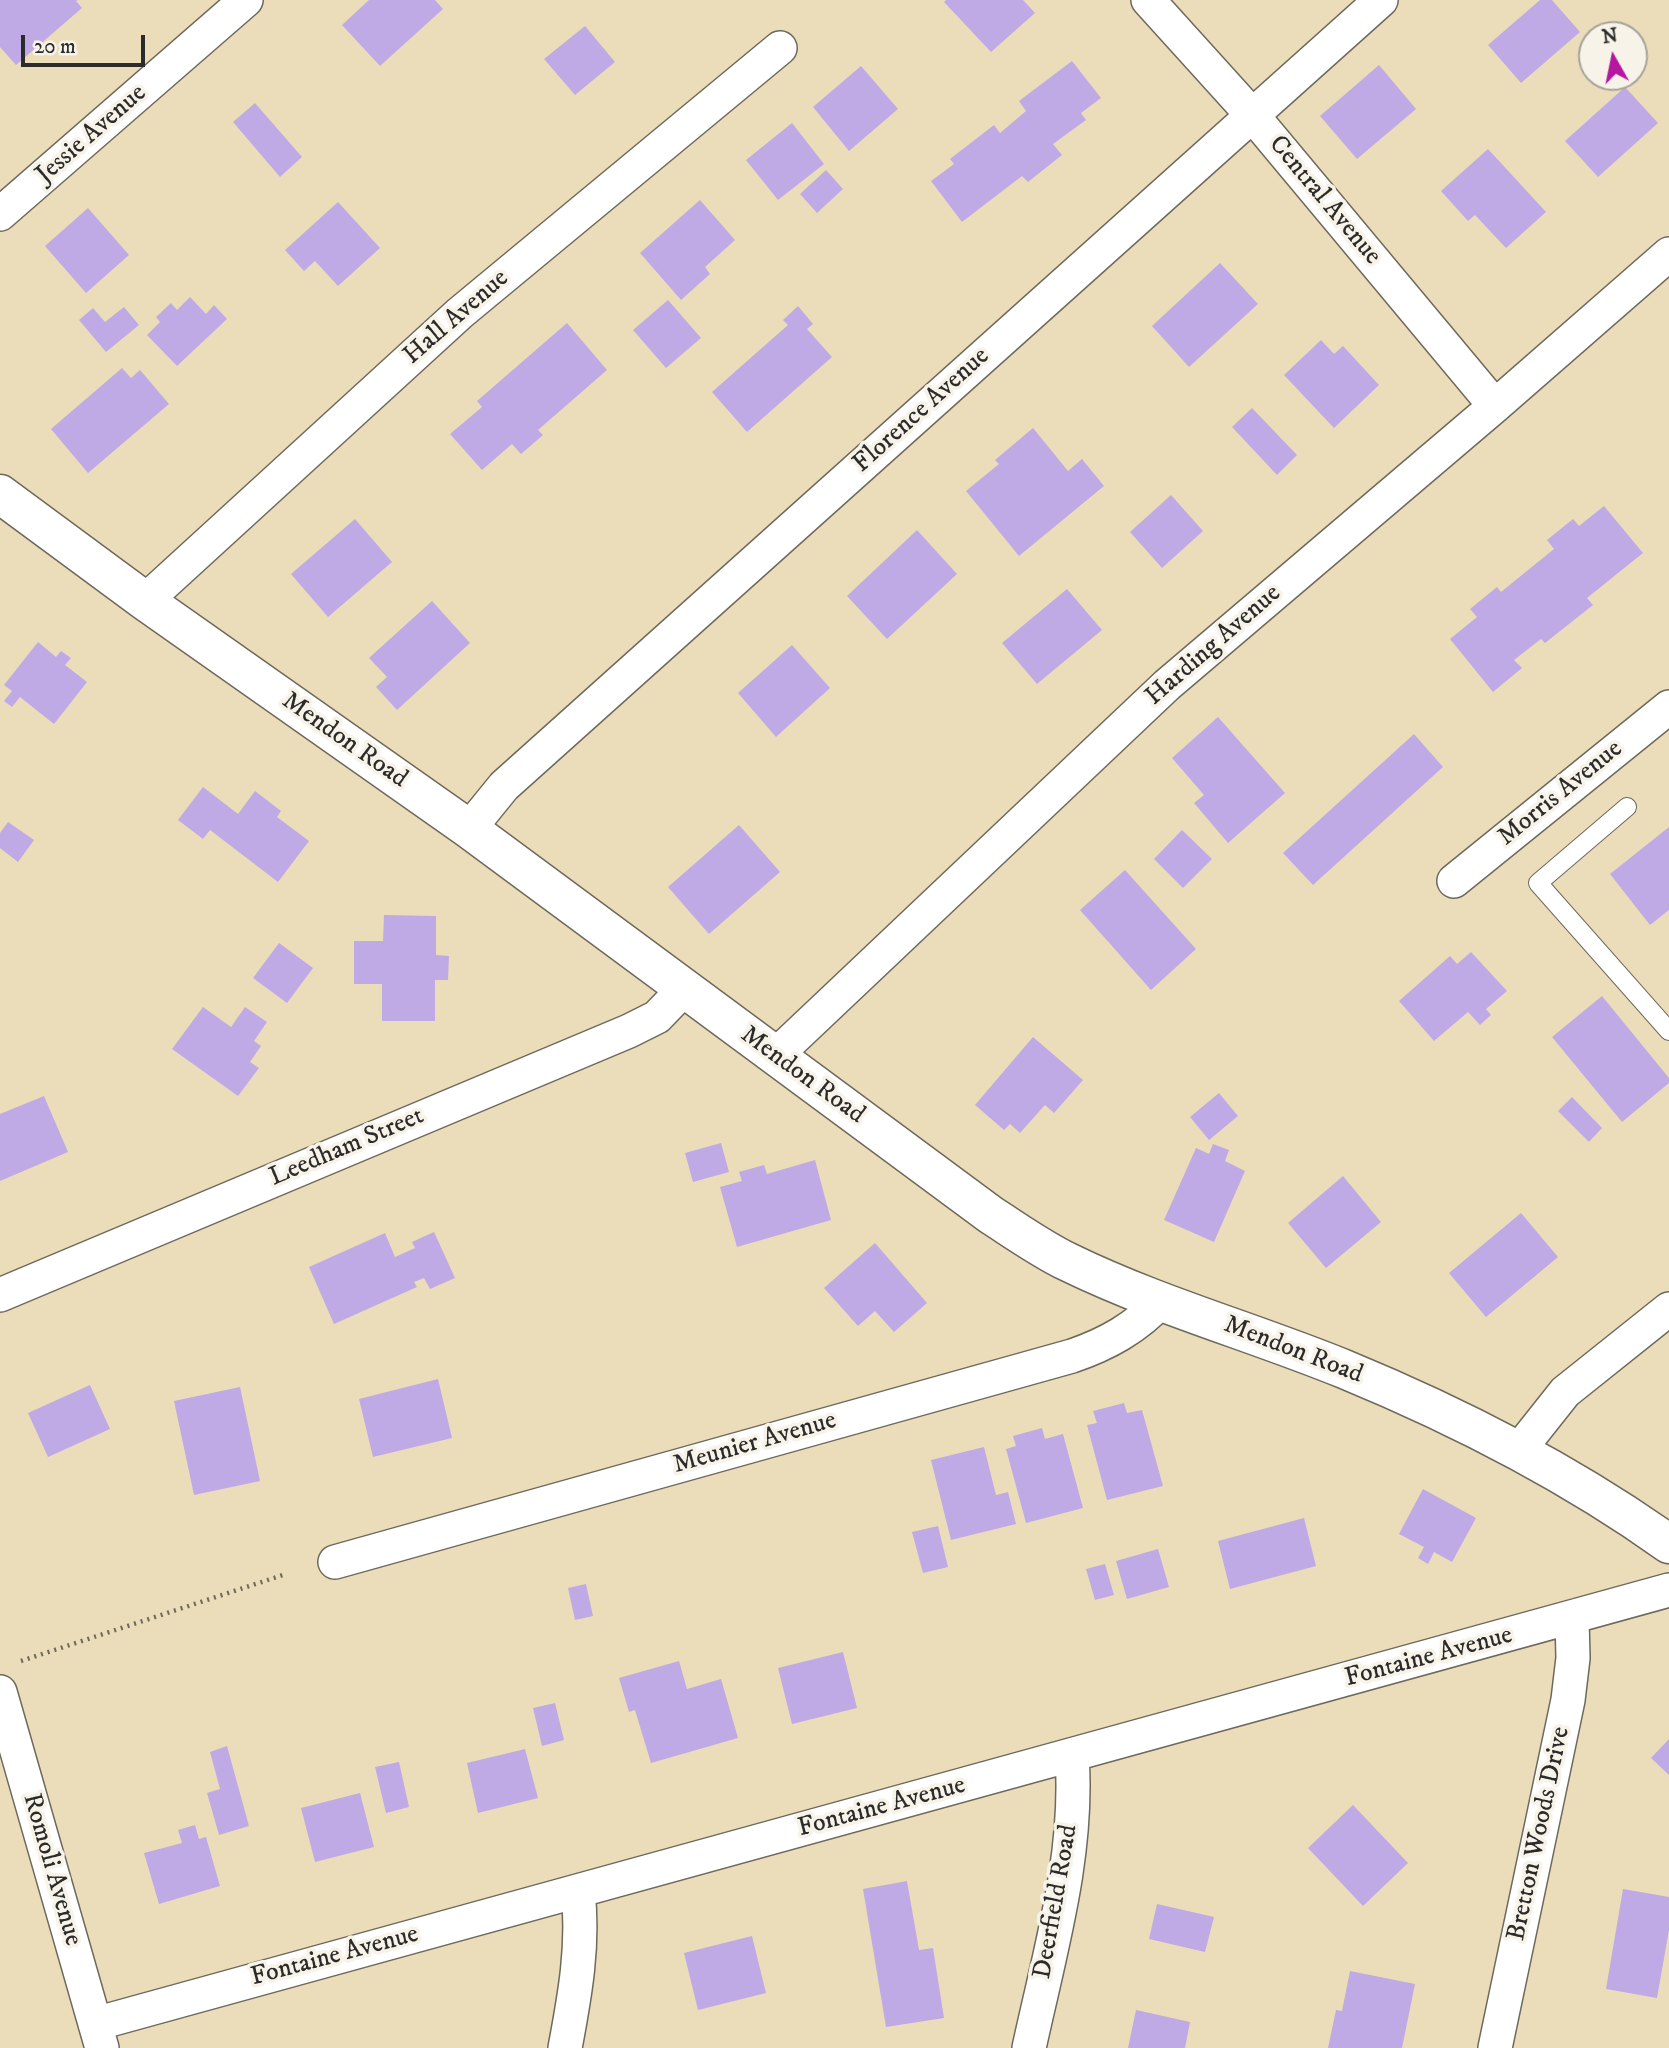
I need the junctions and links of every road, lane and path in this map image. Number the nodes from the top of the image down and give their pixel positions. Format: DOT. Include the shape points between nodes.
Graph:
graph roads {
  1 [pos="246,0"];
  2 [pos="1148,0"];
  3 [pos="1381,0"];
  4 [pos="780,48"];
  5 [pos="1253,116"];
  6 [pos="0,214"];
  7 [pos="1669,254"];
  8 [pos="1495,406"];
  9 [pos="0,494"];
  10 [pos="145,601"];
  11 [pos="1669,707"];
  12 [pos="1627,807"];
  13 [pos="469,829"];
  14 [pos="1454,881"];
  15 [pos="684,989"];
  16 [pos="1669,1031"];
  17 [pos="775,1056"];
  18 [pos="0,1295"];
  19 [pos="1162,1300"];
  20 [pos="1669,1309"];
  21 [pos="1520,1450"];
  22 [pos="1669,1544"];
  23 [pos="335,1562"];
  24 [pos="286,1574"];
  25 [pos="1669,1590"];
  26 [pos="1572,1618"];
  27 [pos="6,1678"];
  28 [pos="1072,1756"];
  29 [pos="578,1891"];
  30 [pos="99,2036"];
  31 [pos="565,2048"];
  32 [pos="1029,2048"];
  33 [pos="1495,2048"];
  1 -- 6 [label="street, Jessie Avenue"];
  2 -- 5 [label="street, Central Avenue"];
  3 -- 5 [label="street, Florence Avenue"];
  4 -- 10 [label="street, Hall Avenue" via="460,313"];
  5 -- 8 [label="street, Central Avenue"];
  5 -- 13 [label="street, Florence Avenue" via="514,777"];
  7 -- 8 [label="street, Harding Avenue"];
  8 -- 17 [label="street, Harding Avenue" via="1167,685"];
  9 -- 10 [label="street, Mendon Road"];
  10 -- 13 [label="street, Mendon Road"];
  11 -- 14 [label="street, Morris Avenue"];
  12 -- 16 [label="lane" via="1538,883"];
  13 -- 15 [label="street, Mendon Road"];
  15 -- 17 [label="street, Mendon Road"];
  15 -- 18 [label="street, Leedham Street" via="657,1017 629,1031"];
  17 -- 19 [label="street, Mendon Road" via="1026,1238 1091,1272"];
  19 -- 21 [label="street, Mendon Road" via="1343,1369"];
  19 -- 23 [label="street, Meunier Avenue" via="1122,1334 1072,1356"];
  20 -- 21 [label="street" via="1565,1392"];
  21 -- 22 [label="street, Mendon Road"];
  24 -- 27 [label="path"];
  25 -- 26 [label="street, Fontaine Avenue"];
  26 -- 28 [label="street, Fontaine Avenue"];
  26 -- 33 [label="street, Bretton Woods Drive" via="1568,1700"];
  27 -- 30 [label="street, Romoli Avenue"];
  28 -- 29 [label="street, Fontaine Avenue"];
  28 -- 32 [label="street, Deerfield Road" via="1074,1815 1068,1867"];
  29 -- 30 [label="street, Fontaine Avenue"];
  29 -- 31 [label="street" via="579,1972"];
}
